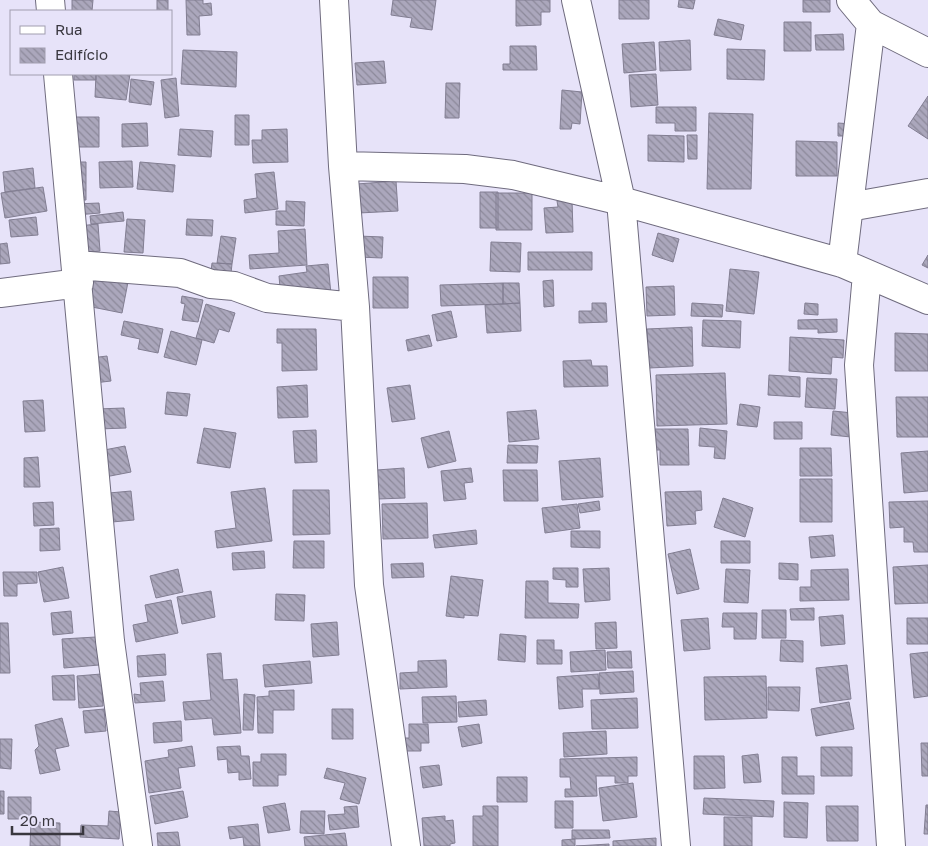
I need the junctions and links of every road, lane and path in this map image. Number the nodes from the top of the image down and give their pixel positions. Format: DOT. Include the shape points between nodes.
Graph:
graph roads {
  1 [pos="334,0"];
  2 [pos="576,0"];
  3 [pos="851,0"];
  4 [pos="872,24"];
  5 [pos="928,53"];
  6 [pos="58,75"];
  7 [pos="343,166"];
  8 [pos="928,193"];
  9 [pos="621,201"];
  10 [pos="849,207"];
  11 [pos="842,263"];
  12 [pos="78,274"];
  13 [pos="867,274"];
  14 [pos="0,293"];
  15 [pos="928,300"];
  16 [pos="355,307"];
  17 [pos="138,846"];
  18 [pos="406,846"];
  19 [pos="676,846"];
  20 [pos="891,846"];
  1 -- 7 [label="street"];
  2 -- 9 [label="street"];
  3 -- 4 [label="street"];
  4 -- 5 [label="street"];
  4 -- 10 [label="street"];
  6 -- 12 [label="street"];
  7 -- 9 [label="street" via="465,169 513,175"];
  7 -- 16 [label="street"];
  8 -- 10 [label="street"];
  9 -- 11 [label="street"];
  9 -- 19 [label="street"];
  10 -- 11 [label="street"];
  11 -- 13 [label="street"];
  12 -- 14 [label="street"];
  12 -- 16 [label="street" via="180,273 267,298"];
  12 -- 17 [label="street" via="110,641"];
  13 -- 15 [label="street"];
  13 -- 20 [label="street" via="859,365"];
  16 -- 18 [label="street" via="369,585"];
}
